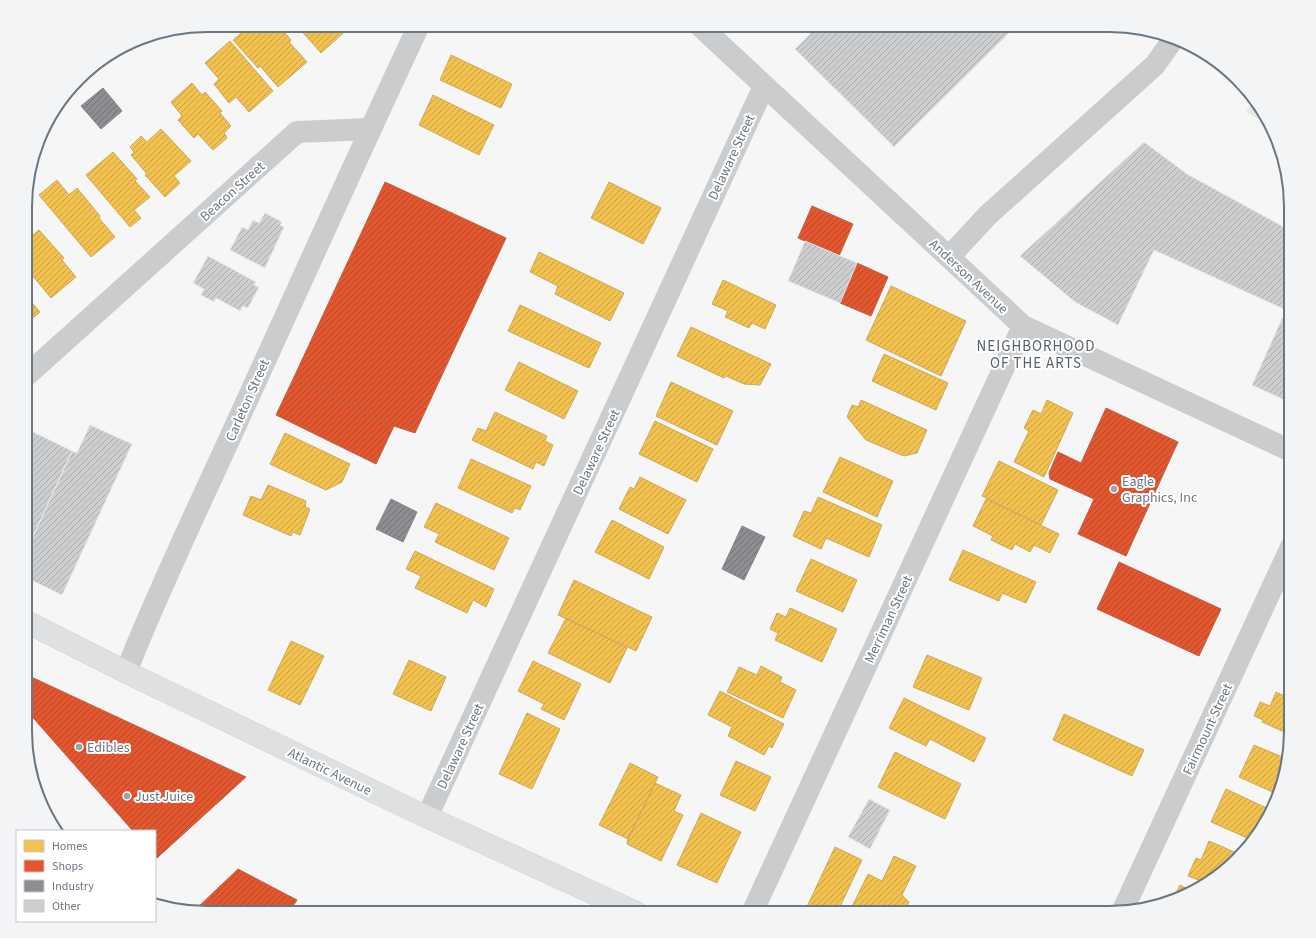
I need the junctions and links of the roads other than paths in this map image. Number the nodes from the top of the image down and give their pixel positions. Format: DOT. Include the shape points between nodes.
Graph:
graph roads {
  1 [pos="416,32"];
  2 [pos="706,32"];
  3 [pos="1170,43"];
  4 [pos="764,86"];
  5 [pos="370,129"];
  6 [pos="949,258"];
  7 [pos="1023,326"];
  8 [pos="32,370"];
  9 [pos="1284,448"];
  10 [pos="1284,562"];
  11 [pos="32,625"];
  12 [pos="126,672"];
  13 [pos="427,817"];
  14 [pos="623,906"];
  15 [pos="755,906"];
  16 [pos="1125,906"];
  1 -- 5 [label="street"];
  2 -- 4 [label="street, Anderson Avenue"];
  3 -- 6 [label="street" via="1154,65 988,215"];
  4 -- 6 [label="street, Anderson Avenue"];
  4 -- 13 [label="street, Delaware Street"];
  5 -- 8 [label="street, Beacon Street" via="297,132"];
  5 -- 12 [label="street, Carleton Street"];
  6 -- 7 [label="street, Anderson Avenue"];
  7 -- 9 [label="street, Anderson Avenue"];
  7 -- 15 [label="street, Merriman Street"];
  10 -- 16 [label="street, Fairmount Street"];
  11 -- 12 [label="main road, Atlantic Avenue"];
  12 -- 13 [label="main road, Atlantic Avenue"];
  13 -- 14 [label="main road, Atlantic Avenue"];
}
